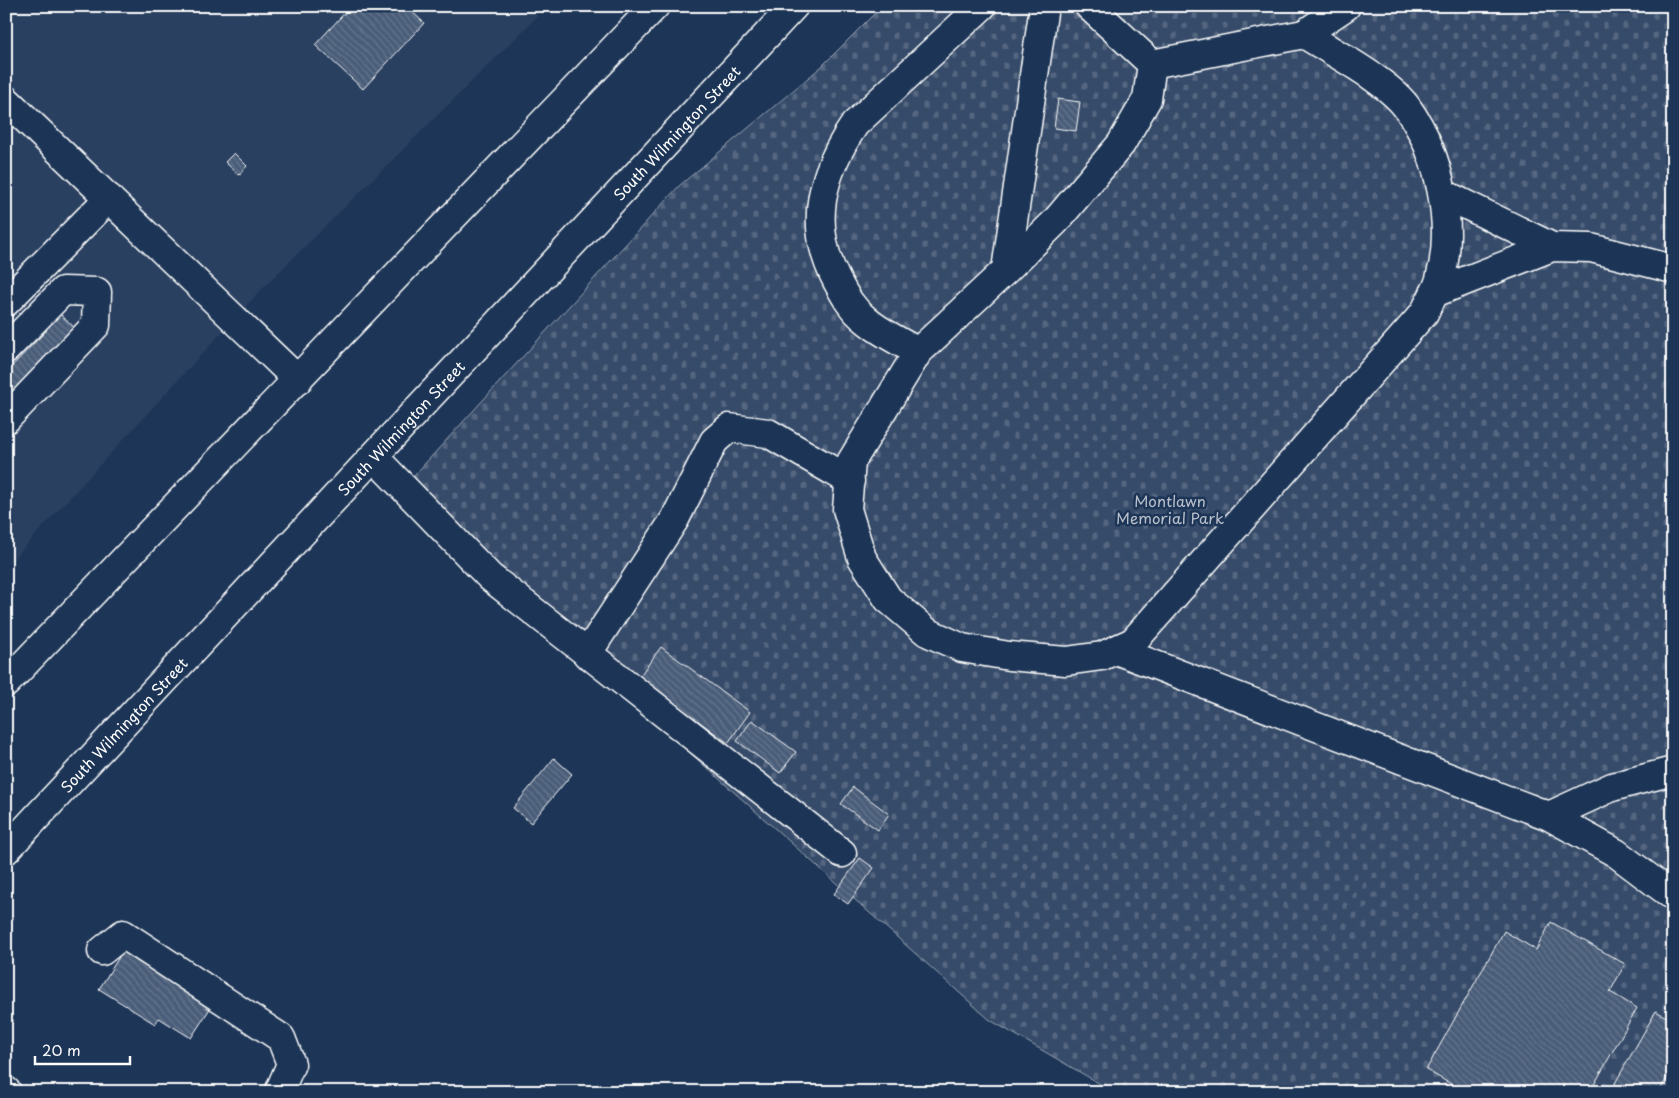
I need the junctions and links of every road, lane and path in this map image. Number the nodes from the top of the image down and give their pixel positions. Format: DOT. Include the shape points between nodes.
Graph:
graph roads {
  1 [pos="655,6"];
  2 [pos="794,6"];
  3 [pos="982,6"];
  4 [pos="1044,6"];
  5 [pos="1089,6"];
  6 [pos="1346,6"];
  7 [pos="1304,34"];
  8 [pos="1152,64"];
  9 [pos="6,100"];
  10 [pos="1442,193"];
  11 [pos="109,198"];
  12 [pos="1552,247"];
  13 [pos="1673,269"];
  14 [pos="1006,270"];
  15 [pos="1434,293"];
  16 [pos="6,302"];
  17 [pos="6,349"];
  18 [pos="918,352"];
  19 [pos="298,380"];
  20 [pos="6,419"];
  21 [pos="374,457"];
  22 [pos="850,481"];
  23 [pos="1116,650"];
  24 [pos="587,654"];
  25 [pos="6,683"];
  26 [pos="1673,771"];
  27 [pos="1548,816"];
  28 [pos="6,850"];
  29 [pos="842,853"];
  30 [pos="1673,896"];
  31 [pos="102,950"];
  32 [pos="279,1092"];
  1 -- 19 [label="main road"];
  2 -- 21 [label="main road, South Wilmington Street"];
  3 -- 18 [label="main road" via="855,124 842,143 823,193 819,221 823,246 829,266 849,303 866,321"];
  4 -- 14 [label="main road"];
  5 -- 8 [label="main road"];
  6 -- 7 [label="main road"];
  7 -- 8 [label="main road"];
  7 -- 10 [label="main road" via="1363,70 1408,108 1438,171"];
  8 -- 14 [label="main road" via="1147,99 1121,144 1055,222"];
  9 -- 11 [label="main road"];
  10 -- 12 [label="main road"];
  10 -- 15 [label="main road" via="1446,248"];
  11 -- 16 [label="main road"];
  11 -- 19 [label="main road"];
  12 -- 13 [label="main road" via="1591,248"];
  12 -- 15 [label="main road"];
  14 -- 18 [label="main road"];
  15 -- 23 [label="main road" via="1424,313 1147,627 1133,642"];
  17 -- 20 [label="main road" via="63,291 96,292 96,325"];
  18 -- 22 [label="main road" via="851,462"];
  19 -- 25 [label="main road"];
  21 -- 24 [label="main road" via="490,578"];
  21 -- 28 [label="main road, South Wilmington Street"];
  22 -- 23 [label="main road" via="847,509 862,558 888,598 927,632 962,648 1009,656 1066,661 1102,656"];
  22 -- 24 [label="main road" via="768,433 729,428 714,441 675,519"];
  23 -- 27 [label="main road"];
  24 -- 29 [label="main road"];
  26 -- 27 [label="main road" via="1612,787"];
  27 -- 30 [label="main road" via="1616,853"];
  31 -- 32 [label="main road" via="123,934 281,1038 291,1064"];
}
